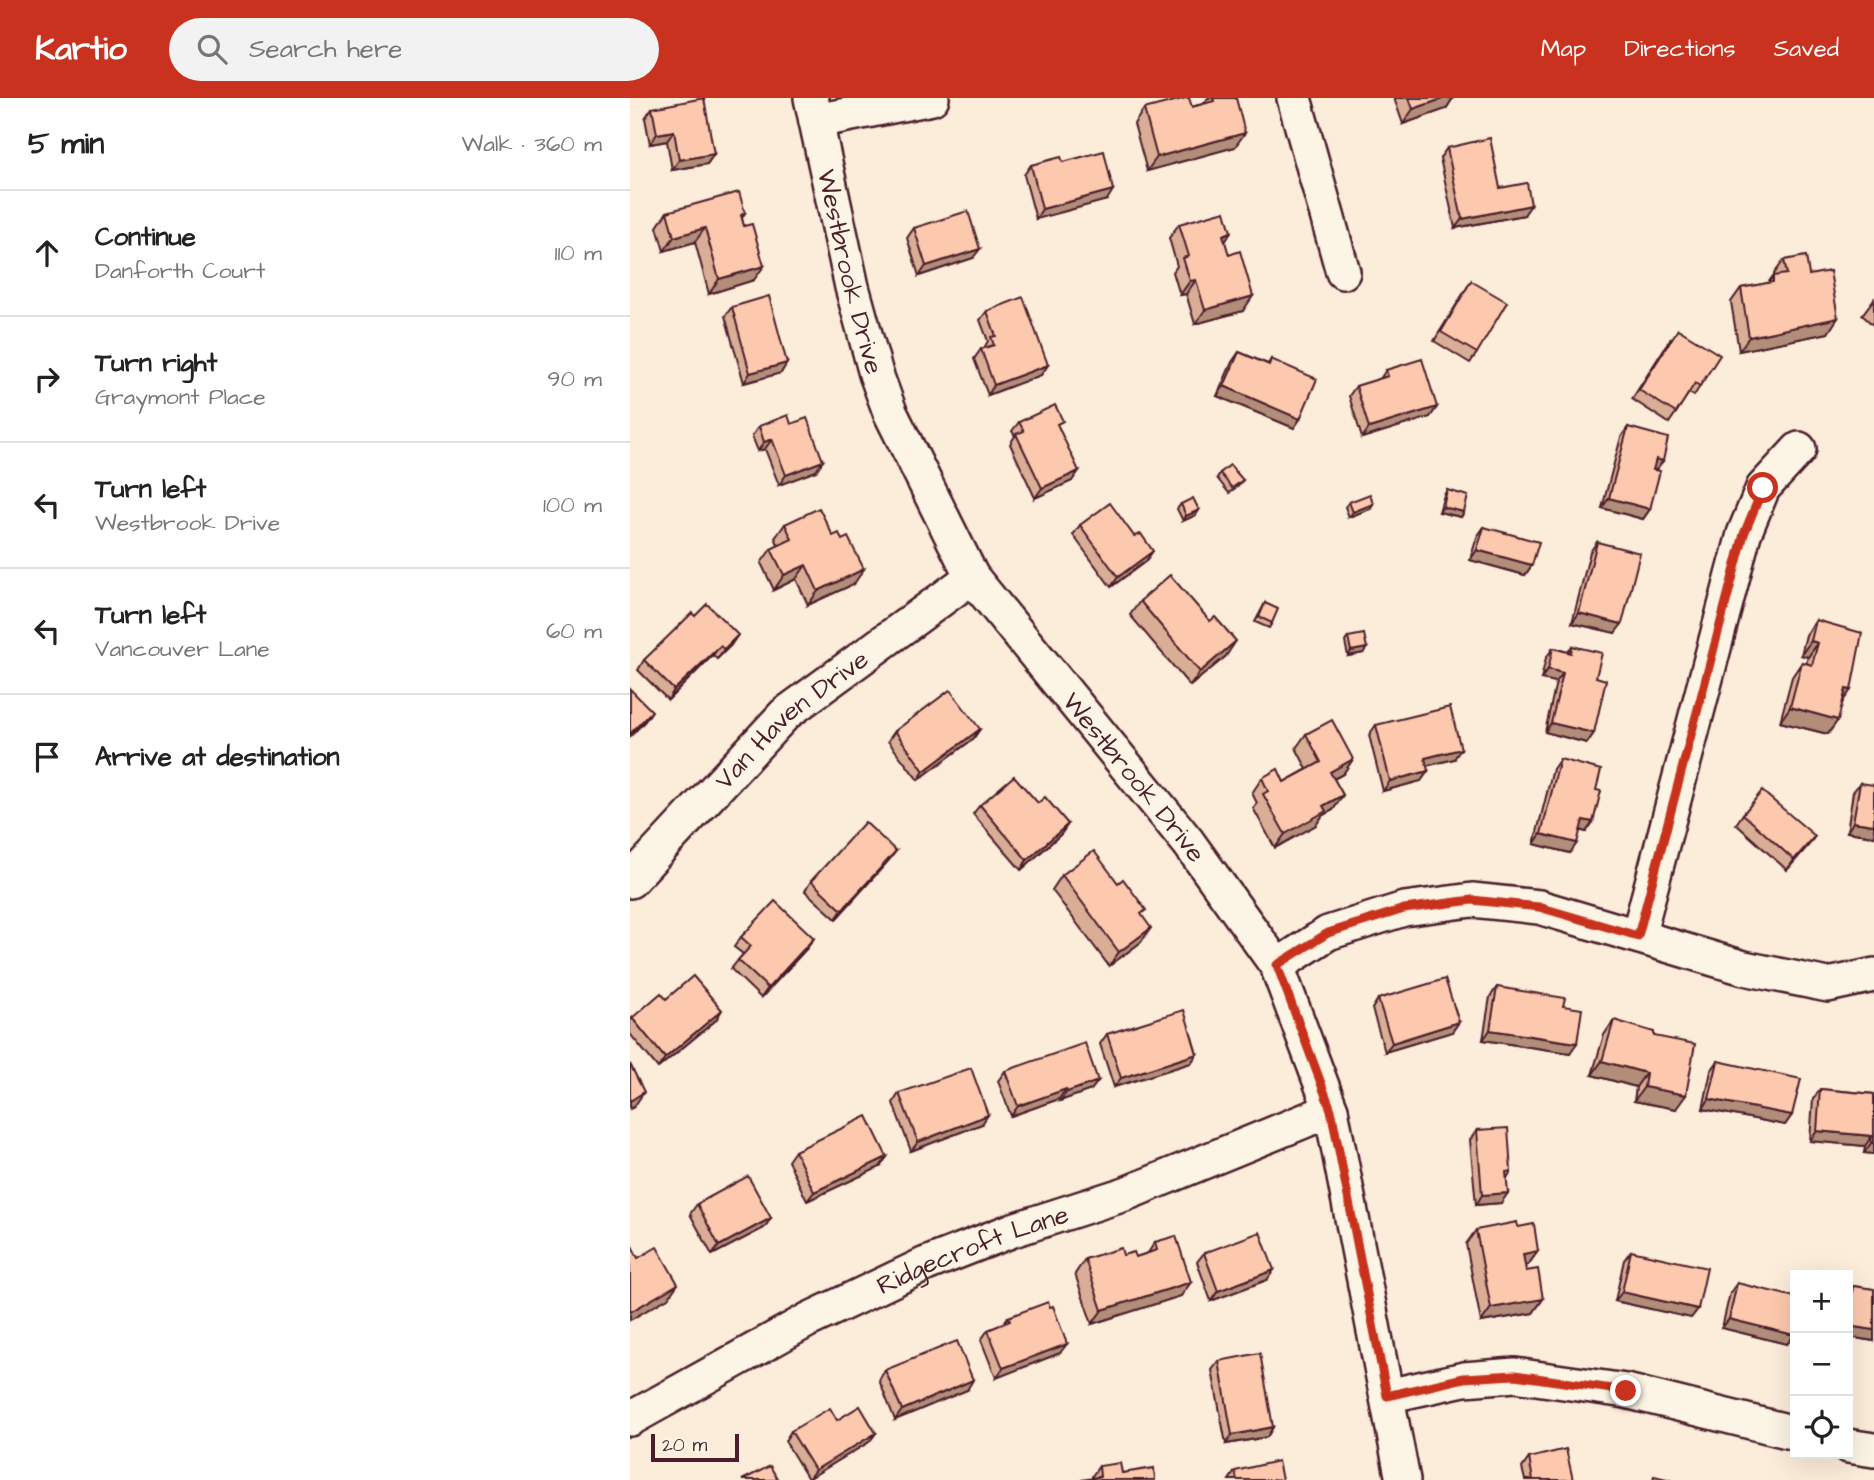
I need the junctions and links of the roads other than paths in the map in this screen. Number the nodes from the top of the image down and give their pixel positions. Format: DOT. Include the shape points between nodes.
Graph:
graph roads {
  1 [pos="932,98"];
  2 [pos="1294,98"];
  3 [pos="814,110"];
  4 [pos="1343,272"];
  5 [pos="1799,449"];
  6 [pos="972,577"];
  7 [pos="630,881"];
  8 [pos="1638,936"];
  9 [pos="1277,965"];
  10 [pos="1874,975"];
  11 [pos="1331,1110"];
  12 [pos="1387,1396"];
  13 [pos="630,1419"];
  14 [pos="1790,1432"];
  15 [pos="1853,1448"];
  16 [pos="1874,1450"];
  17 [pos="1404,1480"];
  1 -- 3 [label="street"];
  2 -- 4 [label="street"];
  3 -- 6 [label="street, Westbrook Drive" via="876,374 890,412"];
  5 -- 8 [label="street" via="1763,488 1744,534"];
  6 -- 7 [label="street, Van Haven Drive" via="785,714"];
  6 -- 9 [label="street, Westbrook Drive" via="1188,842"];
  8 -- 9 [label="street" via="1539,907 1472,900 1404,909 1328,933"];
  8 -- 10 [label="street" via="1744,968 1828,985"];
  9 -- 11 [label="street, Westbrook Drive"];
  11 -- 12 [label="street, Westbrook Drive"];
  11 -- 13 [label="street, Ridgecroft Lane" via="1125,1194 926,1264 808,1320"];
  12 -- 14 [label="street" via="1464,1378 1515,1375 1626,1391"];
  12 -- 17 [label="street, Westbrook Drive"];
  15 -- 16 [label="street"];
}
